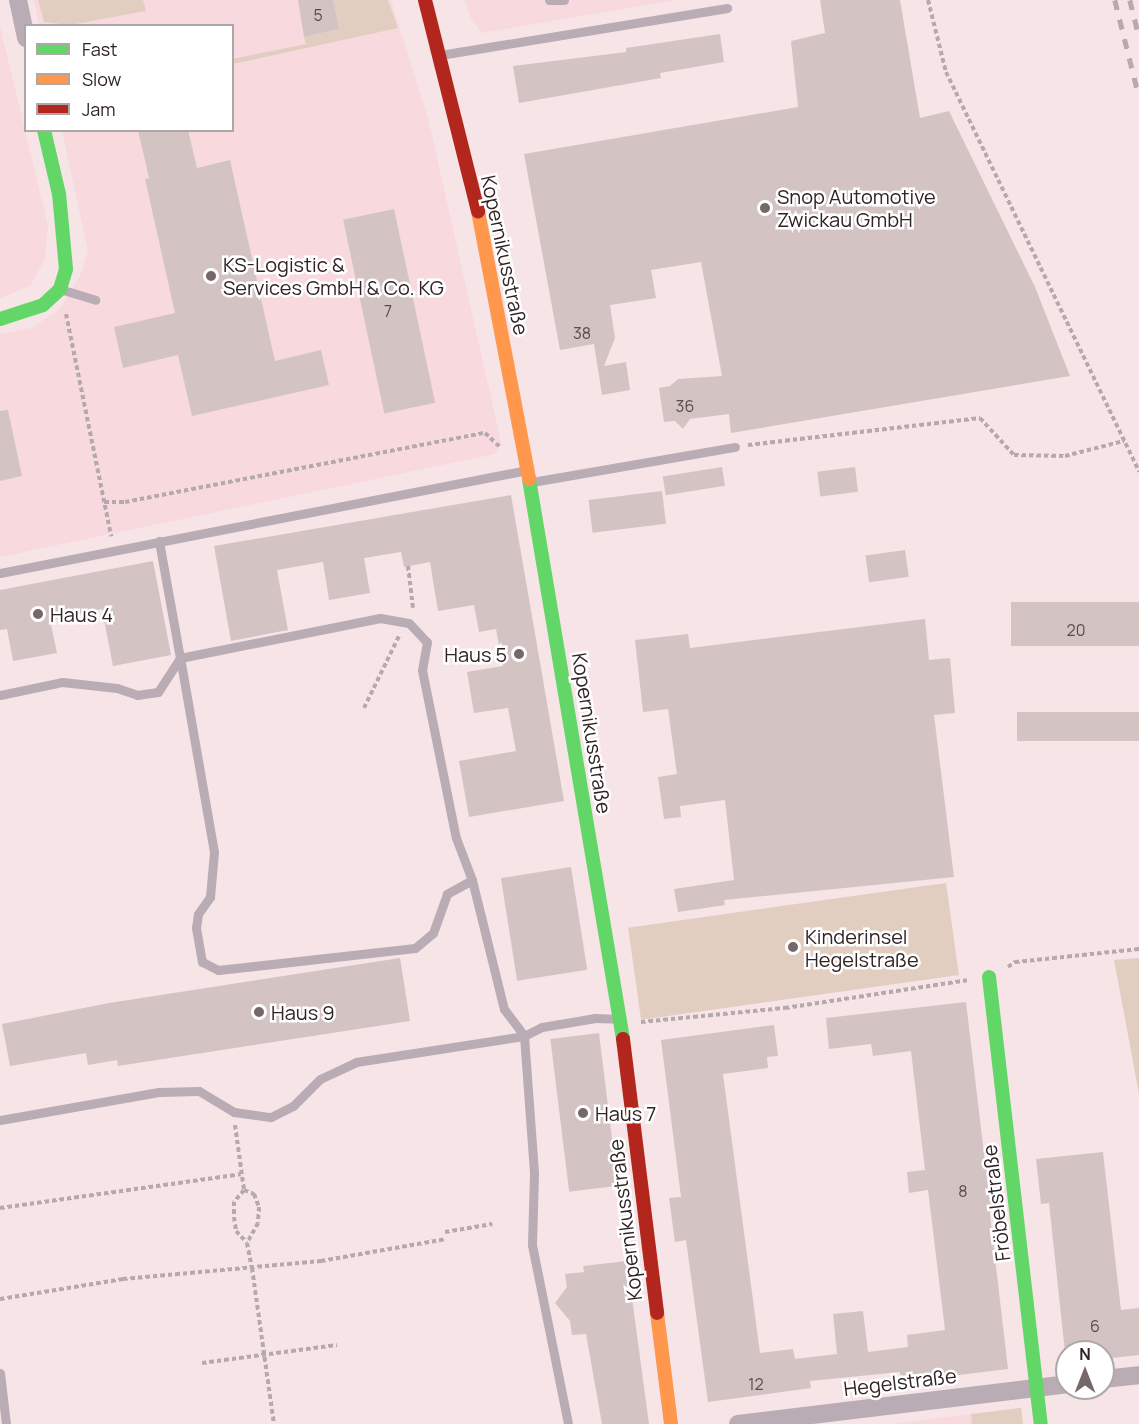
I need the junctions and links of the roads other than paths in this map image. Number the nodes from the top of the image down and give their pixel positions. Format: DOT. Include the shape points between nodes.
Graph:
graph roads {
  1 [pos="18,0"];
  2 [pos="424,0"];
  3 [pos="549,0"];
  4 [pos="564,0"];
  5 [pos="727,8"];
  6 [pos="24,28"];
  7 [pos="440,55"];
  8 [pos="44,132"];
  9 [pos="60,289"];
  10 [pos="94,300"];
  11 [pos="0,319"];
  12 [pos="735,447"];
  13 [pos="528,476"];
  14 [pos="159,541"];
  15 [pos="0,573"];
  16 [pos="180,658"];
  17 [pos="0,694"];
  18 [pos="472,880"];
  19 [pos="989,977"];
  20 [pos="620,1019"];
  21 [pos="524,1036"];
  22 [pos="0,1120"];
  23 [pos="0,1374"];
  24 [pos="1139,1375"];
  25 [pos="1115,1378"];
  26 [pos="1055,1386"];
  27 [pos="1037,1388"];
  28 [pos="6,1424"];
  29 [pos="568,1424"];
  30 [pos="671,1424"];
  31 [pos="738,1424"];
  32 [pos="1041,1424"];
  1 -- 6 [label="street"];
  2 -- 7 [label="street, Kopernikusstraße"];
  3 -- 4 [label="lane"];
  5 -- 7 [label="lane"];
  7 -- 13 [label="street, Kopernikusstraße" via="486,243"];
  8 -- 9 [label="street" via="66,247 66,269"];
  9 -- 10 [label="lane"];
  9 -- 11 [label="street" via="43,305"];
  12 -- 13 [label="lane"];
  13 -- 14 [label="lane"];
  13 -- 20 [label="street, Kopernikusstraße"];
  14 -- 15 [label="lane"];
  14 -- 16 [label="lane"];
  16 -- 17 [label="lane" via="158,692 137,695 117,688 62,682"];
  16 -- 18 [label="lane" via="380,618 409,623 427,642 422,670 435,740 456,838"];
  16 -- 18 [label="lane" via="214,852 210,897 198,914 196,928 202,962 218,970 415,948 433,933 447,894"];
  18 -- 21 [label="lane" via="504,1009"];
  19 -- 27 [label="street, Fröbelstraße"];
  20 -- 21 [label="lane" via="595,1018 542,1027"];
  20 -- 30 [label="street, Kopernikusstraße"];
  21 -- 22 [label="lane" via="356,1062 320,1079 294,1106 271,1117 234,1112 199,1091 179,1091"];
  21 -- 29 [label="lane" via="534,1173 532,1245"];
  23 -- 28 [label="lane"];
  24 -- 25 [label="street"];
  26 -- 27 [label="street, Hegelstraße"];
  27 -- 31 [label="street, Hegelstraße"];
  27 -- 32 [label="street, Fröbelstraße"];
}
